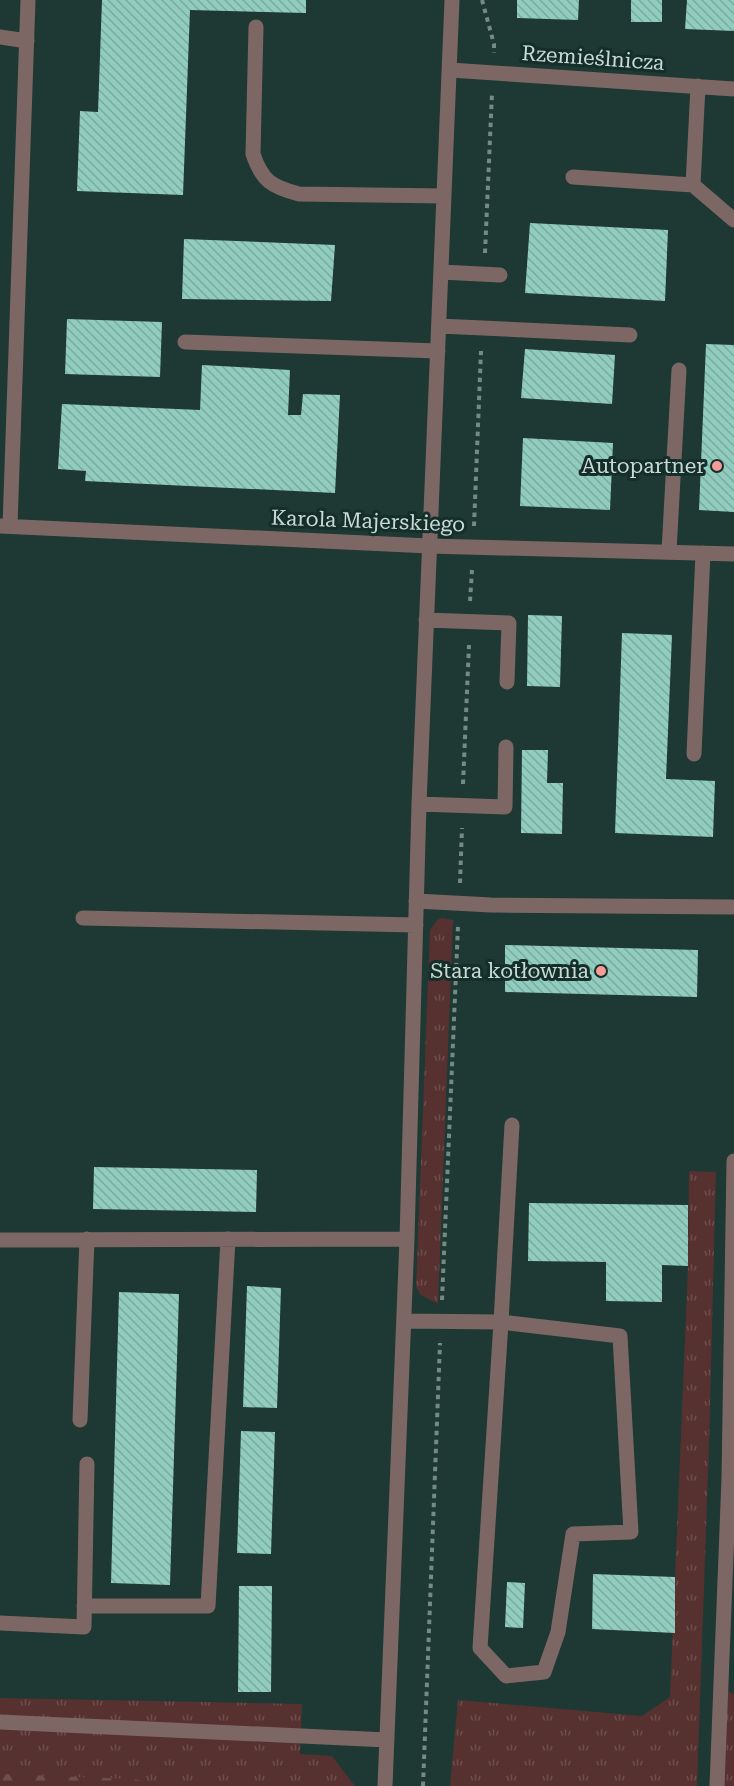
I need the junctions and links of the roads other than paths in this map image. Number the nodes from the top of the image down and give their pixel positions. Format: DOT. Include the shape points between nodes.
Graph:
graph roads {
  1 [pos="28,0"];
  2 [pos="452,0"];
  3 [pos="256,27"];
  4 [pos="0,37"];
  5 [pos="27,41"];
  6 [pos="450,70"];
  7 [pos="698,86"];
  8 [pos="734,88"];
  9 [pos="573,177"];
  10 [pos="693,185"];
  11 [pos="444,196"];
  12 [pos="734,220"];
  13 [pos="441,272"];
  14 [pos="500,274"];
  15 [pos="439,326"];
  16 [pos="630,335"];
  17 [pos="185,342"];
  18 [pos="438,351"];
  19 [pos="680,370"];
  20 [pos="5,526"];
  21 [pos="429,546"];
  22 [pos="669,551"];
  23 [pos="703,553"];
  24 [pos="734,554"];
  25 [pos="426,620"];
  26 [pos="507,682"];
  27 [pos="506,747"];
  28 [pos="694,754"];
  29 [pos="419,804"];
  30 [pos="416,901"];
  31 [pos="732,907"];
  32 [pos="83,918"];
  33 [pos="416,925"];
  34 [pos="512,1125"];
  35 [pos="734,1161"];
  36 [pos="87,1239"];
  37 [pos="228,1239"];
  38 [pos="407,1239"];
  39 [pos="0,1240"];
  40 [pos="404,1321"];
  41 [pos="501,1322"];
  42 [pos="80,1420"];
  43 [pos="87,1464"];
  44 [pos="732,1478"];
  45 [pos="84,1606"];
  46 [pos="0,1623"];
  47 [pos="0,1722"];
  48 [pos="387,1740"];
  49 [pos="385,1786"];
  50 [pos="717,1786"];
  1 -- 5 [label="street"];
  2 -- 6 [label="street"];
  3 -- 11 [label="street" via="253,154 267,182 299,194"];
  4 -- 5 [label="street"];
  5 -- 20 [label="street"];
  6 -- 7 [label="street, Rzemieślnicza"];
  6 -- 11 [label="street"];
  7 -- 8 [label="street, Rzemieślnicza"];
  7 -- 10 [label="street"];
  9 -- 10 [label="street"];
  10 -- 12 [label="street"];
  11 -- 13 [label="street"];
  13 -- 14 [label="street"];
  13 -- 15 [label="street"];
  15 -- 16 [label="street"];
  15 -- 18 [label="street"];
  17 -- 18 [label="street"];
  18 -- 21 [label="street"];
  19 -- 22 [label="street"];
  20 -- 21 [label="street, Karola Majerskiego"];
  21 -- 22 [label="street, Karola Majerskiego"];
  21 -- 25 [label="street"];
  22 -- 23 [label="street, Karola Majerskiego"];
  23 -- 24 [label="street, Karola Majerskiego"];
  23 -- 28 [label="street"];
  25 -- 26 [label="street" via="509,623"];
  25 -- 29 [label="street"];
  27 -- 29 [label="street" via="505,807"];
  29 -- 30 [label="street"];
  30 -- 31 [label="street"];
  30 -- 33 [label="street"];
  32 -- 33 [label="street"];
  33 -- 38 [label="street"];
  34 -- 41 [label="street"];
  35 -- 44 [label="street"];
  36 -- 37 [label="street"];
  36 -- 39 [label="street"];
  36 -- 42 [label="street"];
  37 -- 38 [label="street"];
  37 -- 45 [label="street" via="208,1606"];
  38 -- 40 [label="street"];
  40 -- 41 [label="street"];
  40 -- 48 [label="street"];
  41 -- 41 [label="street" via="480,1648 506,1676 544,1672 558,1632 573,1534 631,1533 620,1336"];
  43 -- 45 [label="street"];
  44 -- 50 [label="street"];
  45 -- 46 [label="street" via="84,1627"];
  47 -- 48 [label="street"];
  48 -- 49 [label="street"];
}
